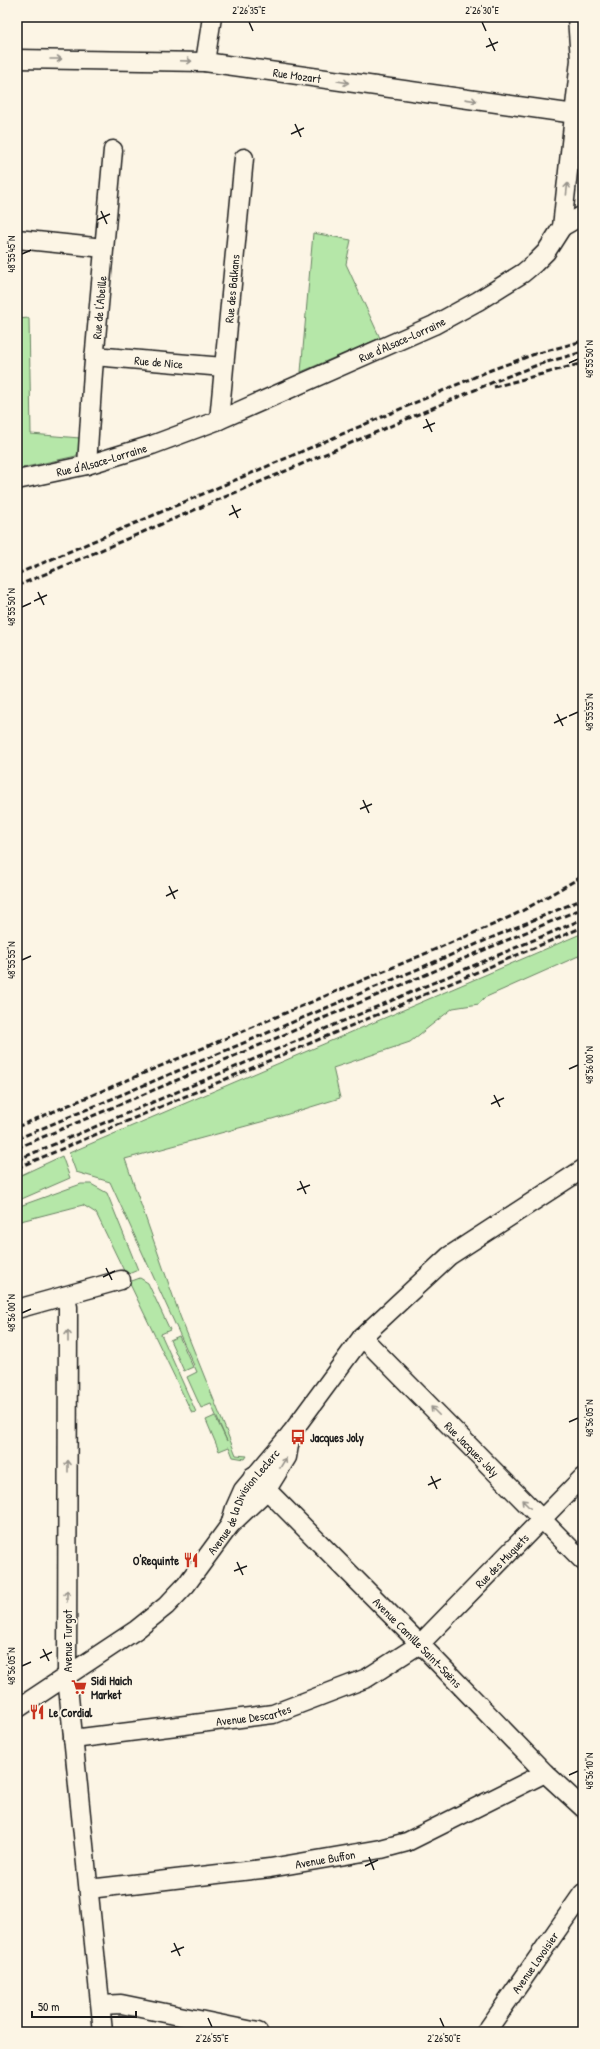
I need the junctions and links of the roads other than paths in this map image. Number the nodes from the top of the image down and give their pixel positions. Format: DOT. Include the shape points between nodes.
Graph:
graph roads {
  1 [pos="212,17"];
  2 [pos="577,17"];
  3 [pos="17,59"];
  4 [pos="205,62"];
  5 [pos="575,114"];
  6 [pos="113,150"];
  7 [pos="244,158"];
  8 [pos="583,215"];
  9 [pos="562,228"];
  10 [pos="17,239"];
  11 [pos="104,248"];
  12 [pos="94,356"];
  13 [pos="223,367"];
  14 [pos="219,420"];
  15 [pos="88,465"];
  16 [pos="17,480"];
  17 [pos="583,1169"];
  18 [pos="121,1280"];
  19 [pos="66,1296"];
  20 [pos="17,1309"];
  21 [pos="362,1337"];
  22 [pos="292,1432"];
  23 [pos="253,1476"];
  24 [pos="583,1477"];
  25 [pos="266,1491"];
  26 [pos="542,1520"];
  27 [pos="230,1525"];
  28 [pos="583,1561"];
  29 [pos="420,1644"];
  30 [pos="67,1677"];
  31 [pos="17,1709"];
  32 [pos="73,1739"];
  33 [pos="545,1773"];
  34 [pos="583,1808"];
  35 [pos="90,1889"];
  36 [pos="583,1893"];
  37 [pos="101,2005"];
  38 [pos="103,2032"];
  39 [pos="258,2032"];
  40 [pos="486,2032"];
  1 -- 4 [label="street"];
  2 -- 5 [label="street, Rue d'Alsace-Lorraine" via="580,60"];
  3 -- 4 [label="street, Rue Mozart, one-way"];
  4 -- 5 [label="street, Rue Mozart, one-way"];
  9 -- 5 [label="street, Rue d'Alsace-Lorraine, one-way"];
  6 -- 11 [label="street, Rue de l'Abeille"];
  7 -- 13 [label="street, Rue des Balkans"];
  8 -- 9 [label="street"];
  9 -- 14 [label="street, Rue d'Alsace-Lorraine" via="551,246 535,263 478,301 434,325"];
  10 -- 11 [label="street"];
  11 -- 12 [label="street, Rue de l'Abeille"];
  12 -- 13 [label="street, Rue de Nice"];
  12 -- 15 [label="street, Rue de l'Abeille"];
  13 -- 14 [label="street, Rue des Balkans"];
  14 -- 15 [label="street, Rue d'Alsace-Lorraine"];
  15 -- 16 [label="street, Rue d'Alsace-Lorraine"];
  17 -- 21 [label="street, Avenue de la Division Leclerc" via="449,1256"];
  18 -- 19 [label="street"];
  19 -- 20 [label="street"];
  30 -- 19 [label="street, Avenue Turgot, one-way"];
  21 -- 22 [label="street, Avenue de la Division Leclerc"];
  26 -- 21 [label="street, Rue Jacques Joly, one-way"];
  22 -- 23 [label="street, Avenue de la Division Leclerc"];
  25 -- 22 [label="street, one-way" via="287,1457"];
  23 -- 25 [label="street, Avenue Camille Saint-Saëns"];
  23 -- 27 [label="street, Avenue de la Division Leclerc" via="243,1490"];
  24 -- 26 [label="street, Rue des Muguets"];
  25 -- 27 [label="street"];
  25 -- 29 [label="street, Avenue Camille Saint-Saëns"];
  26 -- 28 [label="street, Rue Jacques Joly"];
  26 -- 29 [label="street, Rue des Muguets"];
  27 -- 30 [label="street, Avenue de la Division Leclerc" via="186,1585 166,1606"];
  29 -- 32 [label="street, Avenue Descartes" via="367,1678 273,1714"];
  29 -- 33 [label="street, Avenue Camille Saint-Saëns"];
  30 -- 31 [label="street, Avenue de la Division Leclerc"];
  30 -- 32 [label="street, Avenue Turgot"];
  32 -- 35 [label="street, Avenue Turgot"];
  33 -- 34 [label="street, Avenue Camille Saint-Saëns"];
  33 -- 35 [label="street, Avenue Buffon" via="407,1842 388,1847 270,1868"];
  35 -- 37 [label="street, Avenue Turgot"];
  36 -- 40 [label="street, Avenue Lavoisier"];
  37 -- 38 [label="street, Avenue Turgot"];
  37 -- 39 [label="street" via="121,2004"];
}
